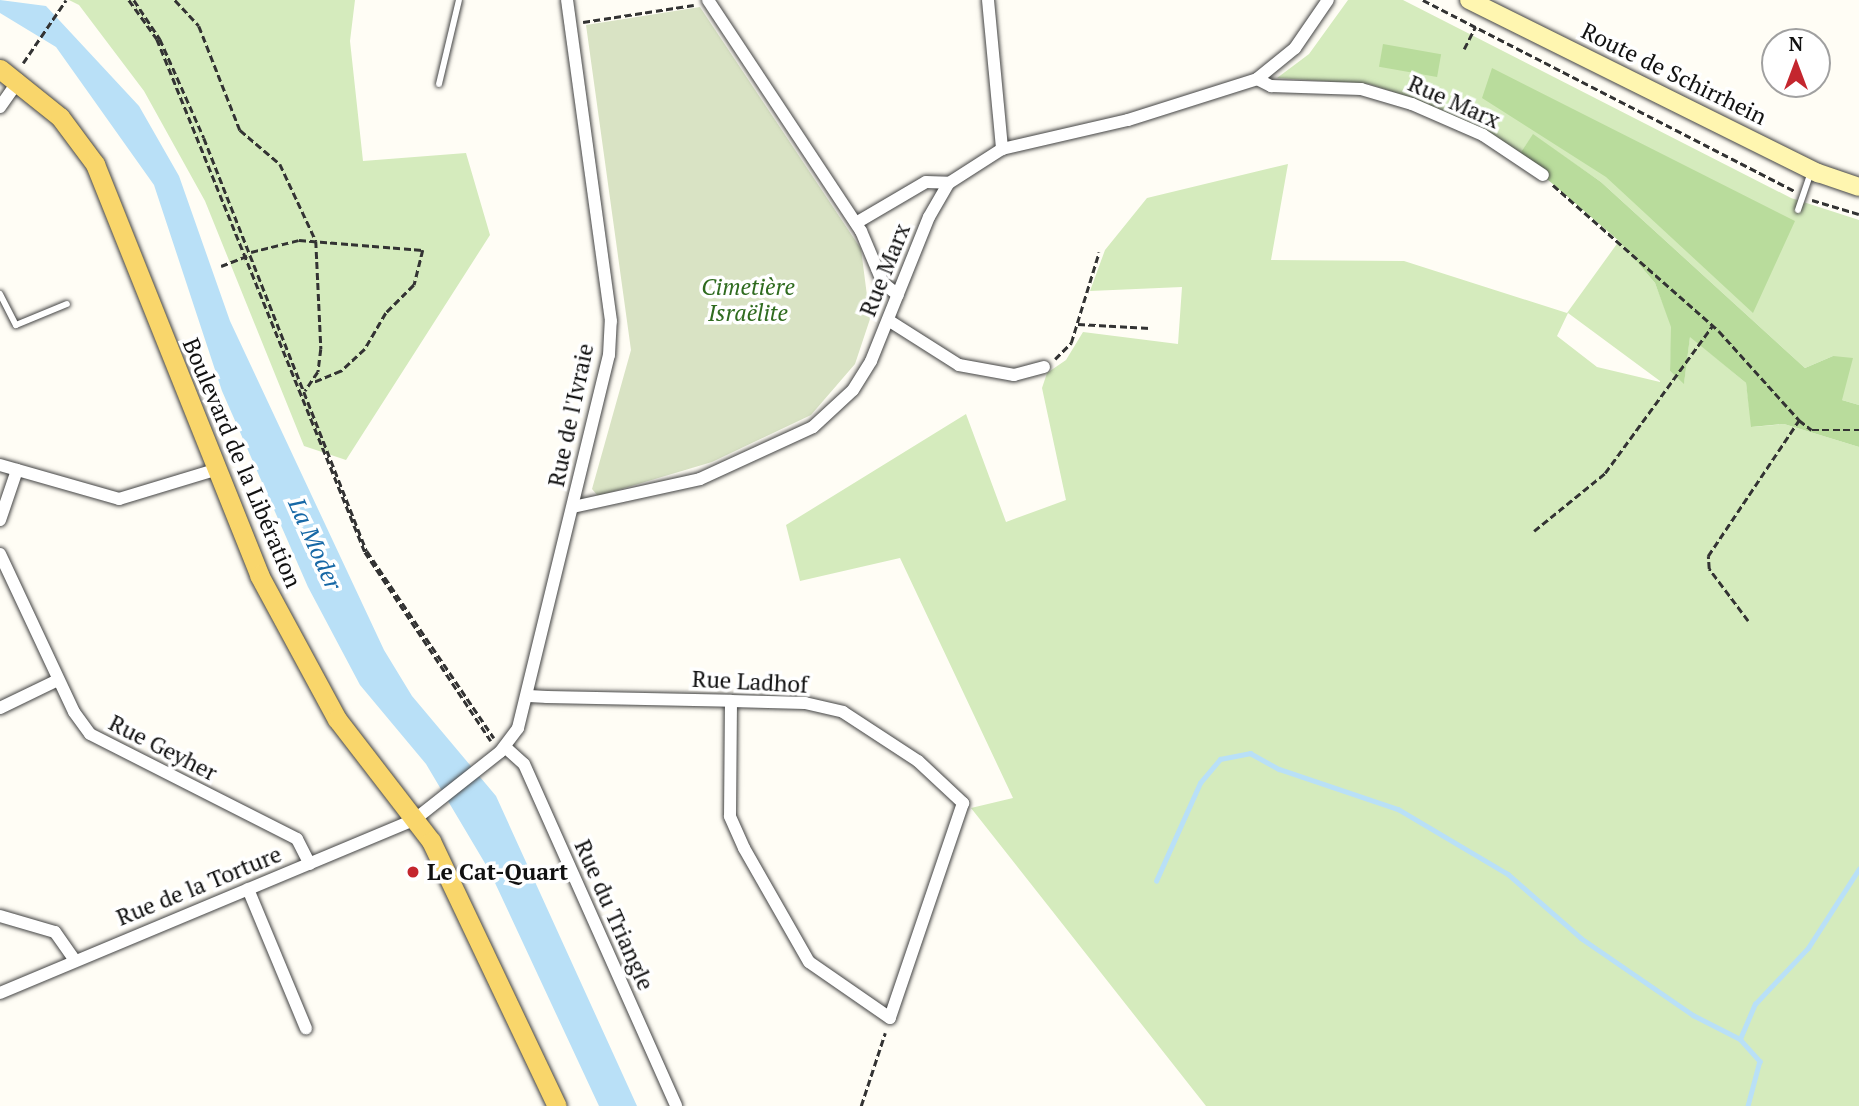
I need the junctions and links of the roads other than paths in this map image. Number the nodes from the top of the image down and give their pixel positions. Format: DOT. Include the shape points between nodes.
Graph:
graph roads {
  1 [pos="459,0"];
  2 [pos="567,0"];
  3 [pos="988,0"];
  4 [pos="1328,0"];
  5 [pos="1469,0"];
  6 [pos="708,1"];
  7 [pos="0,69"];
  8 [pos="1257,79"];
  9 [pos="19,80"];
  10 [pos="439,84"];
  11 [pos="0,107"];
  12 [pos="1002,149"];
  13 [pos="1811,170"];
  14 [pos="1543,175"];
  15 [pos="949,183"];
  16 [pos="1859,187"];
  17 [pos="1798,210"];
  18 [pos="856,222"];
  19 [pos="0,294"];
  20 [pos="898,295"];
  21 [pos="67,304"];
  22 [pos="888,320"];
  23 [pos="1044,368"];
  24 [pos="0,466"];
  25 [pos="17,470"];
  26 [pos="215,470"];
  27 [pos="573,508"];
  28 [pos="0,520"];
  29 [pos="0,554"];
  30 [pos="58,680"];
  31 [pos="528,696"];
  32 [pos="731,701"];
  33 [pos="0,708"];
  34 [pos="499,744"];
  35 [pos="414,820"];
  36 [pos="310,864"];
  37 [pos="248,889"];
  38 [pos="0,916"];
  39 [pos="75,961"];
  40 [pos="0,993"];
  41 [pos="306,1028"];
  42 [pos="557,1106"];
  43 [pos="676,1106"];
  1 -- 10 [label="lane"];
  2 -- 27 [label="street, Rue de l'Ivraie" via="611,321"];
  3 -- 12 [label="street"];
  4 -- 8 [label="street" via="1295,48"];
  5 -- 13 [label="street, Route de Schirrhein"];
  6 -- 18 [label="street"];
  7 -- 9 [label="main road, Boulevard de la Libération"];
  8 -- 12 [label="street" via="1128,120"];
  8 -- 14 [label="street, Rue Marx" via="1271,86 1361,89 1412,104 1483,135"];
  9 -- 11 [label="street"];
  9 -- 26 [label="main road, Boulevard de la Libération" via="60,117 95,164"];
  12 -- 15 [label="street"];
  13 -- 16 [label="street, Route de Schirrhein"];
  13 -- 17 [label="lane"];
  15 -- 18 [label="street" via="926,182"];
  15 -- 20 [label="street, Rue Marx"];
  18 -- 20 [label="street" via="883,283"];
  19 -- 21 [label="lane" via="16,326"];
  20 -- 22 [label="street, Rue Marx"];
  22 -- 23 [label="street" via="959,365 1014,375"];
  22 -- 27 [label="street, Rue Marx" via="853,390 813,427 700,479"];
  24 -- 25 [label="street"];
  25 -- 26 [label="street" via="119,499"];
  25 -- 28 [label="street"];
  26 -- 35 [label="main road, Boulevard de la Libération" via="259,575 337,719"];
  27 -- 31 [label="street, Rue de l'Ivraie"];
  29 -- 30 [label="street, Rue Geyher"];
  30 -- 33 [label="street"];
  30 -- 36 [label="street, Rue Geyher" via="90,734 297,839"];
  31 -- 32 [label="street, Rue Ladhof"];
  31 -- 34 [label="street, Rue de l'Ivraie"];
  32 -- 32 [label="street, Rue Ladhof" via="730,817 744,848 809,962 890,1018 962,803 918,761 843,712 805,703"];
  34 -- 35 [label="street, Rue de la Torture" via="491,759"];
  34 -- 43 [label="street, Rue du Triangle" via="524,764"];
  35 -- 36 [label="street, Rue de la Torture"];
  35 -- 42 [label="main road, Boulevard de la Libération" via="431,841"];
  36 -- 37 [label="street, Rue de la Torture"];
  37 -- 39 [label="street, Rue de la Torture"];
  37 -- 41 [label="street"];
  38 -- 39 [label="street" via="55,932"];
  39 -- 40 [label="street, Rue de la Torture"];
}
